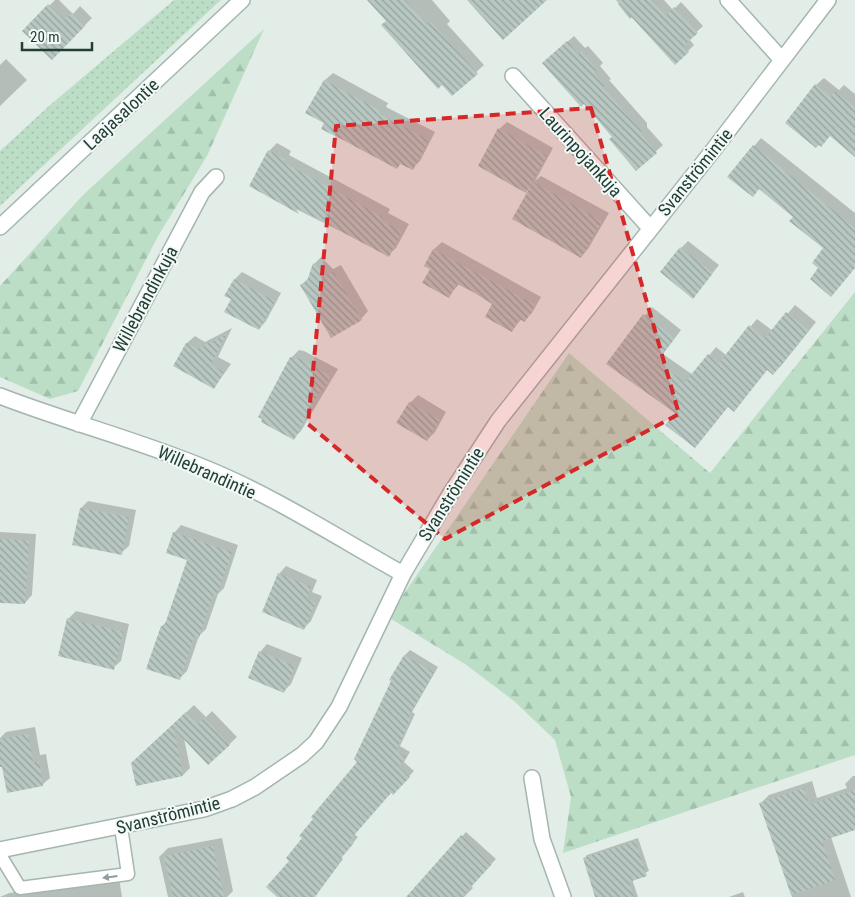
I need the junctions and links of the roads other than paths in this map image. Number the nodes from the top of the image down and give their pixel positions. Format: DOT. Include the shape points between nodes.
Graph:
graph roads {
  1 [pos="242,0"];
  2 [pos="728,0"];
  3 [pos="828,0"];
  4 [pos="782,60"];
  5 [pos="513,76"];
  6 [pos="216,177"];
  7 [pos="0,228"];
  8 [pos="650,228"];
  9 [pos="0,396"];
  10 [pos="79,424"];
  11 [pos="403,574"];
  12 [pos="532,778"];
  13 [pos="121,827"];
  14 [pos="0,850"];
  15 [pos="0,855"];
  16 [pos="563,897"];
  1 -- 7 [label="street, Laajasalontie"];
  2 -- 4 [label="street"];
  3 -- 4 [label="street, Svanströmintie"];
  4 -- 8 [label="street, Svanströmintie"];
  5 -- 8 [label="street, Laurinpojankuja"];
  6 -- 10 [label="street, Willebrandinkuja" via="202,192"];
  8 -- 11 [label="street, Svanströmintie" via="498,421 448,496"];
  9 -- 10 [label="street, Willebrandintie"];
  10 -- 11 [label="street, Willebrandintie" via="146,445 245,486"];
  11 -- 13 [label="street, Svanströmintie" via="339,707 316,742 302,755 232,799 204,809"];
  12 -- 16 [label="street" via="542,839"];
  13 -- 14 [label="street, Svanströmintie"];
  13 -- 15 [label="lane, one-way" via="128,874 20,888"];
}
